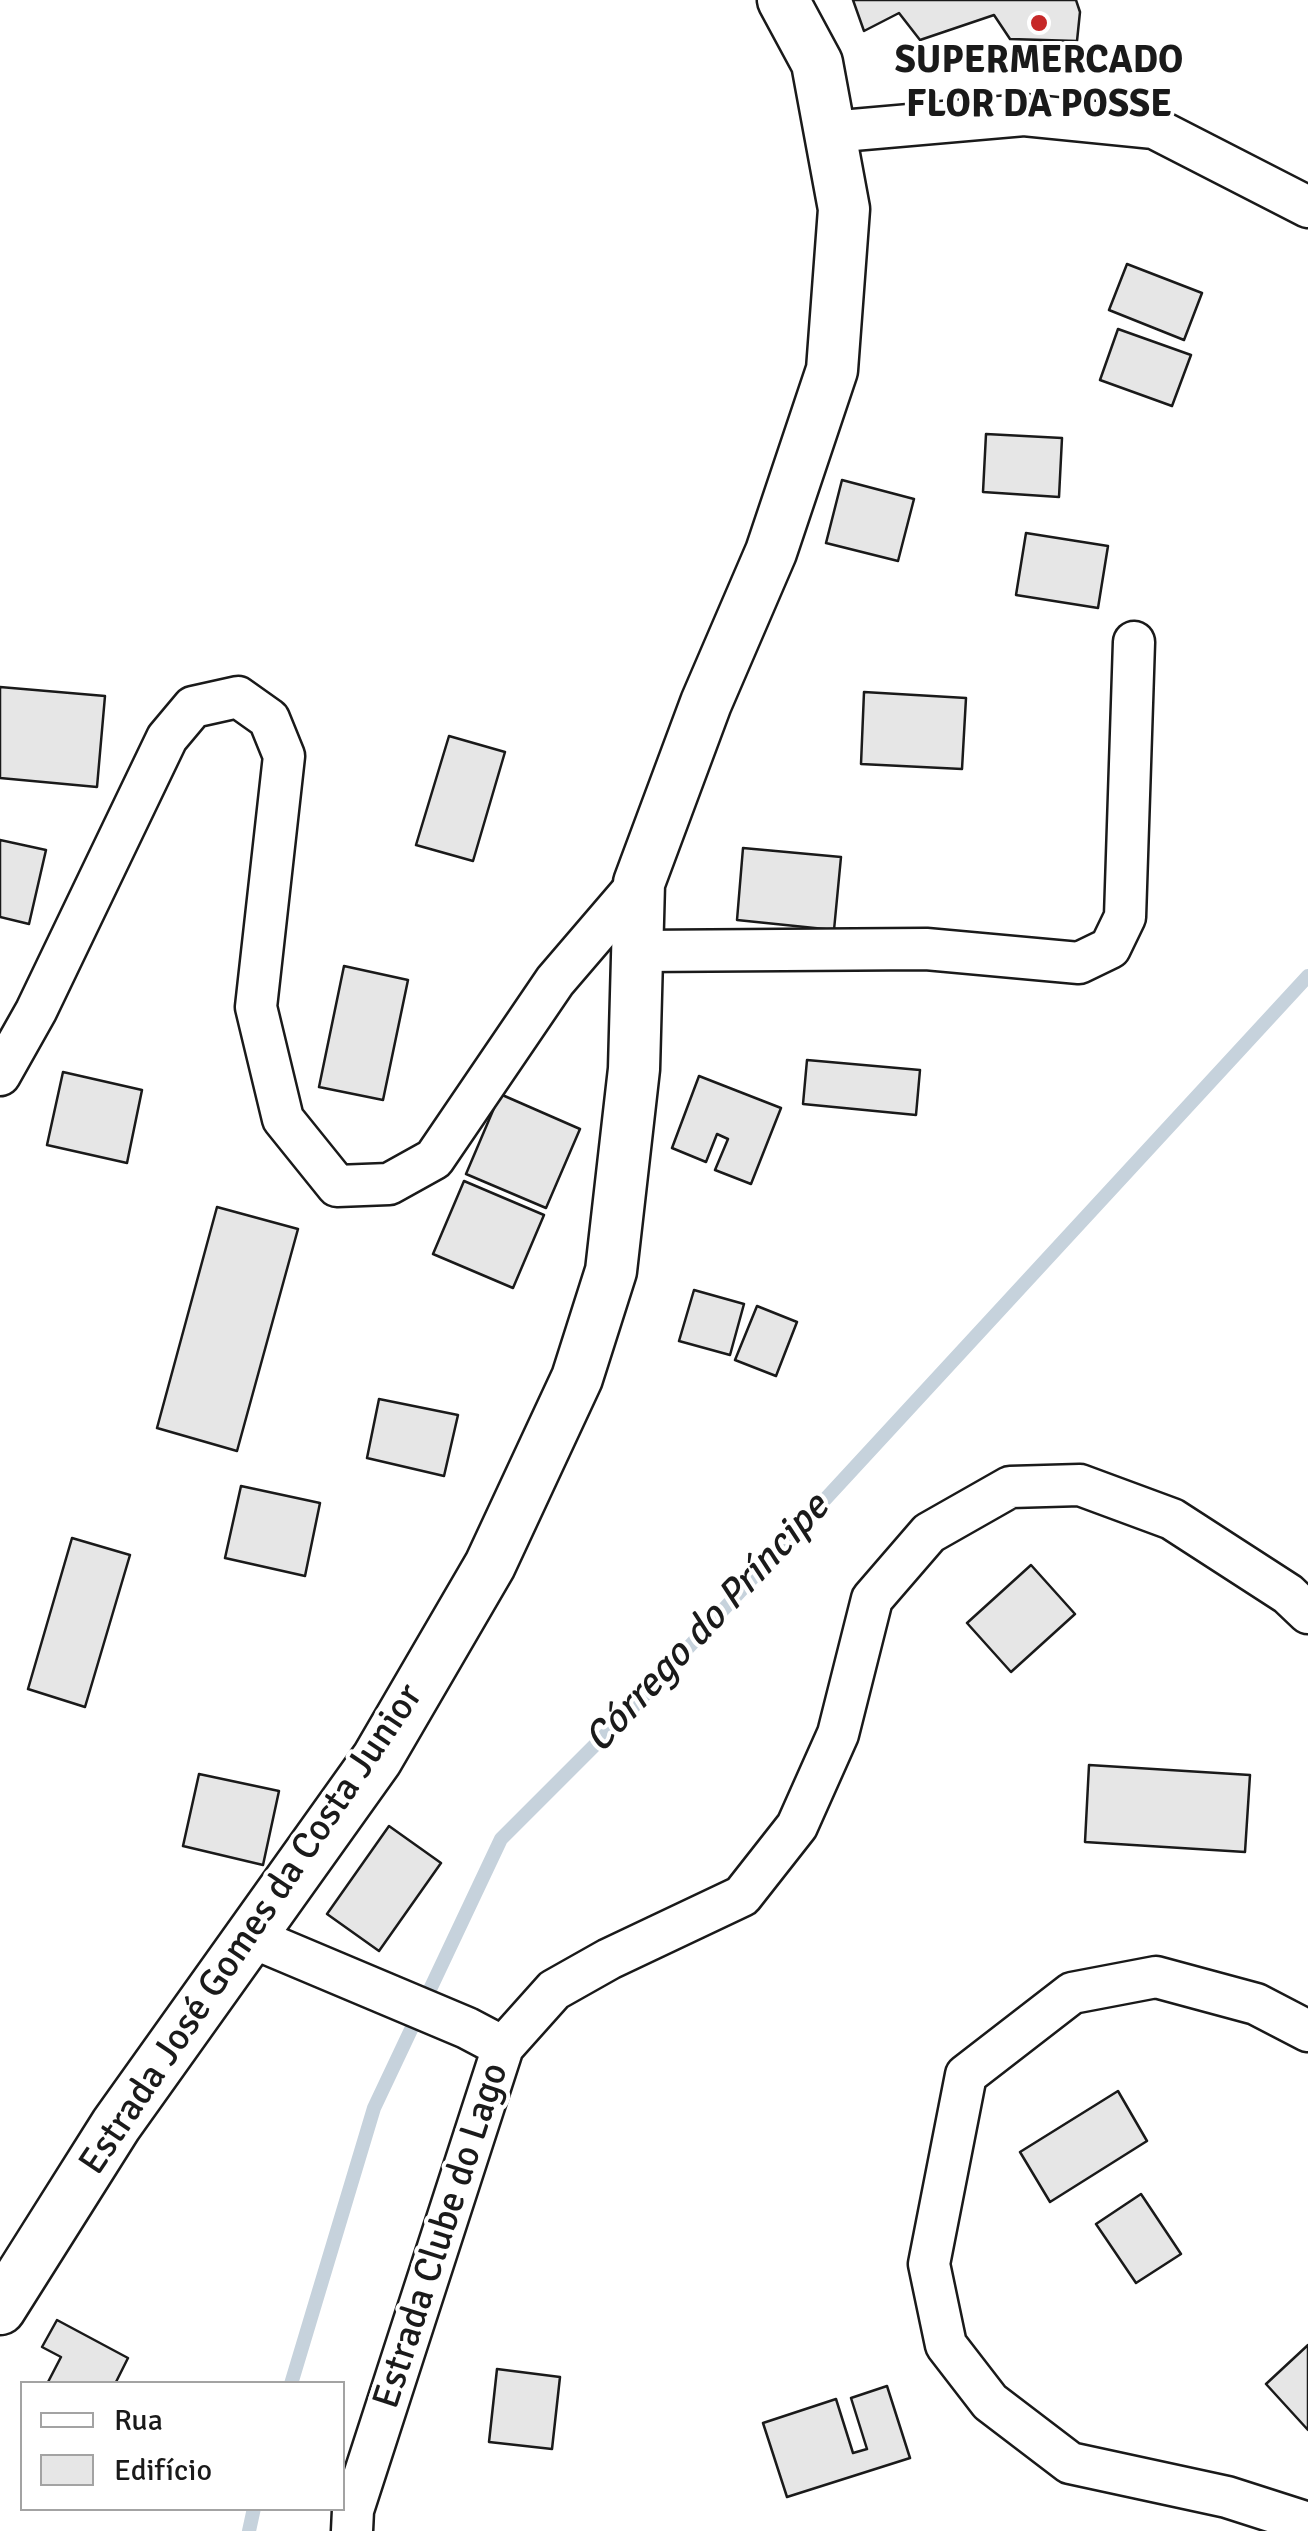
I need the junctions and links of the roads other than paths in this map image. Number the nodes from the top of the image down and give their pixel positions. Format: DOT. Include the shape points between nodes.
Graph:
graph roads {
  1 [pos="783,0"];
  2 [pos="830,132"];
  3 [pos="1308,207"];
  4 [pos="1134,642"];
  5 [pos="639,884"];
  6 [pos="639,952"];
  7 [pos="0,1075"];
  8 [pos="1308,1613"];
  9 [pos="251,1936"];
  10 [pos="1308,2031"];
  11 [pos="503,2047"];
  12 [pos="0,2308"];
  13 [pos="1308,2523"];
  14 [pos="352,2531"];
  1 -- 2 [label="street, Estrada José Gomes da Costa Junior" via="817,64"];
  2 -- 3 [label="street" via="1024,115 1154,128"];
  2 -- 5 [label="street, Estrada José Gomes da Costa Junior" via="844,209 832,370 771,552"];
  4 -- 6 [label="street" via="1126,917 1110,948 1080,963 926,949"];
  5 -- 6 [label="street, Estrada José Gomes da Costa Junior"];
  5 -- 7 [label="street" via="555,981 434,1159 390,1184 337,1186 283,1119 256,1007 284,756 269,719 238,697 193,707 167,738"];
  6 -- 9 [label="street, Estrada José Gomes da Costa Junior" via="634,1068 611,1271 577,1378 490,1566 377,1759"];
  8 -- 11 [label="street, Estrada Clube do Lago" via="1172,1519 1080,1484 1010,1488 929,1533 872,1598 838,1734 798,1826 742,1896 554,1990"];
  9 -- 11 [label="street"];
  9 -- 12 [label="street, Estrada José Gomes da Costa Junior" via="116,2124"];
  10 -- 13 [label="street" via="1256,2004 1156,1977 1072,1992 966,2075 929,2264 946,2344 990,2402 1070,2463 1227,2497"];
  11 -- 14 [label="street, Estrada Clube do Lago"];
}
